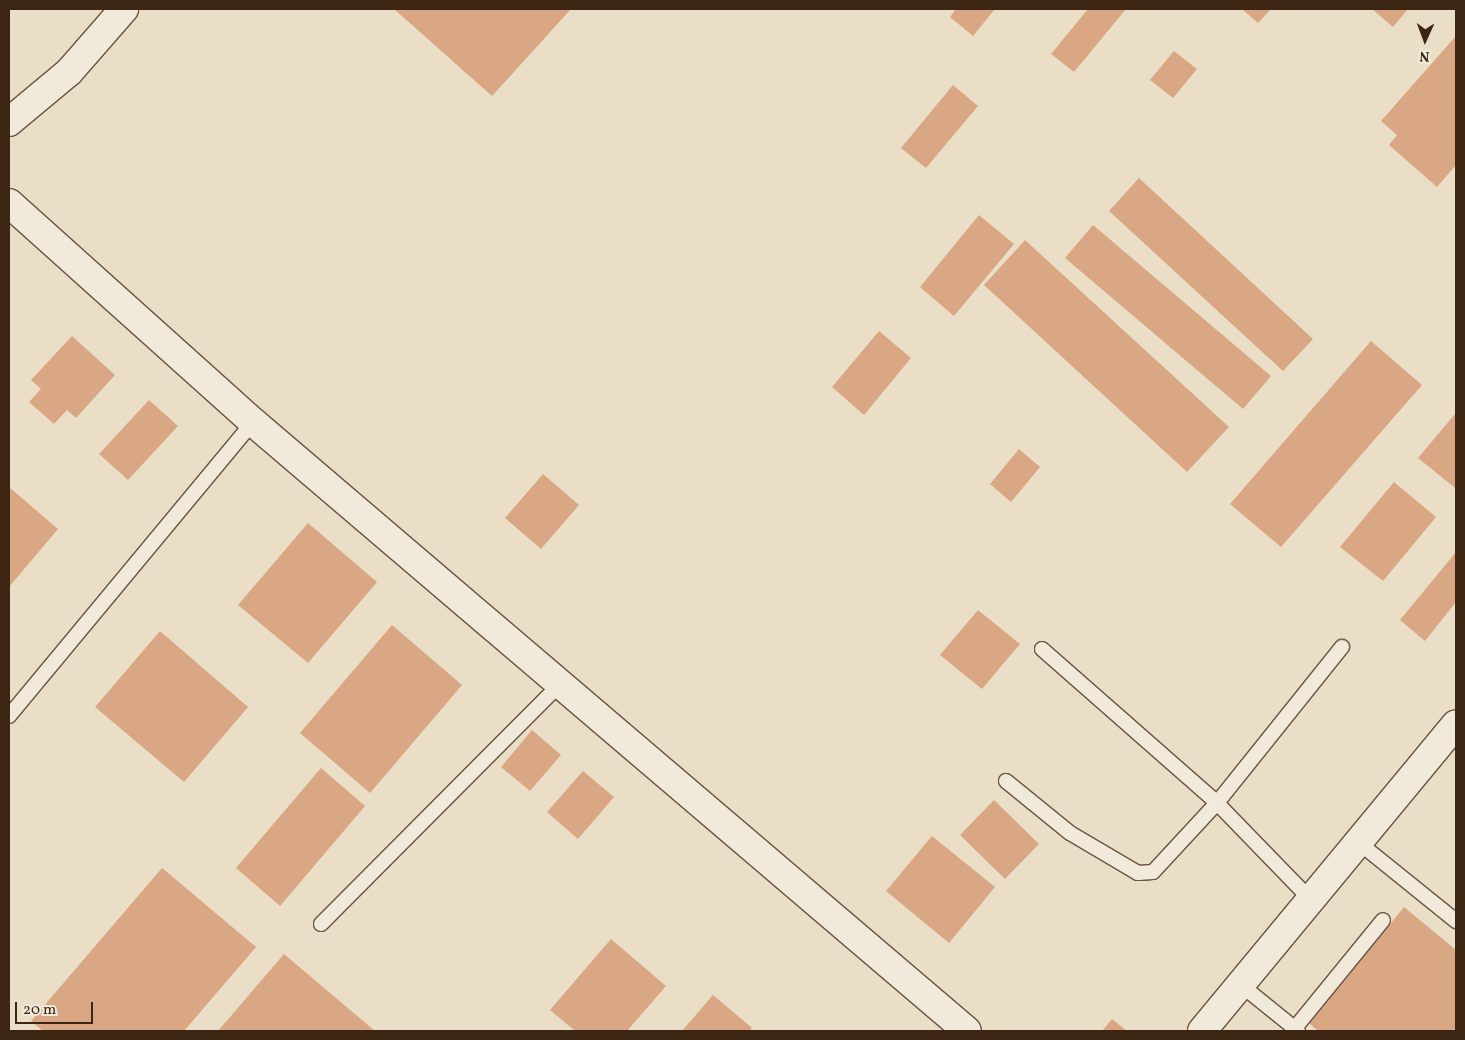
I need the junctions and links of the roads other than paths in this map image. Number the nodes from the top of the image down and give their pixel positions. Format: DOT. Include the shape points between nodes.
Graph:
graph roads {
  1 [pos="124,9"];
  2 [pos="9,122"];
  3 [pos="9,203"];
  4 [pos="253,422"];
  5 [pos="1342,647"];
  6 [pos="1042,649"];
  7 [pos="560,684"];
  8 [pos="9,716"];
  9 [pos="1456,724"];
  10 [pos="1006,781"];
  11 [pos="1217,803"];
  12 [pos="1358,842"];
  13 [pos="1310,900"];
  14 [pos="1383,920"];
  15 [pos="1456,921"];
  16 [pos="321,924"];
  17 [pos="1241,985"];
  18 [pos="1296,1030"];
  19 [pos="967,1031"];
  20 [pos="1202,1031"];
  1 -- 2 [label="street" via="69,72"];
  3 -- 4 [label="street"];
  4 -- 7 [label="street"];
  4 -- 8 [label="lane"];
  5 -- 11 [label="lane"];
  6 -- 11 [label="lane"];
  7 -- 16 [label="lane"];
  7 -- 19 [label="street"];
  9 -- 12 [label="street"];
  10 -- 11 [label="lane" via="1070,833 1138,873 1153,872"];
  11 -- 13 [label="lane"];
  12 -- 13 [label="street"];
  12 -- 15 [label="lane"];
  13 -- 17 [label="street"];
  14 -- 18 [label="lane"];
  17 -- 18 [label="lane"];
  17 -- 20 [label="street"];
}
